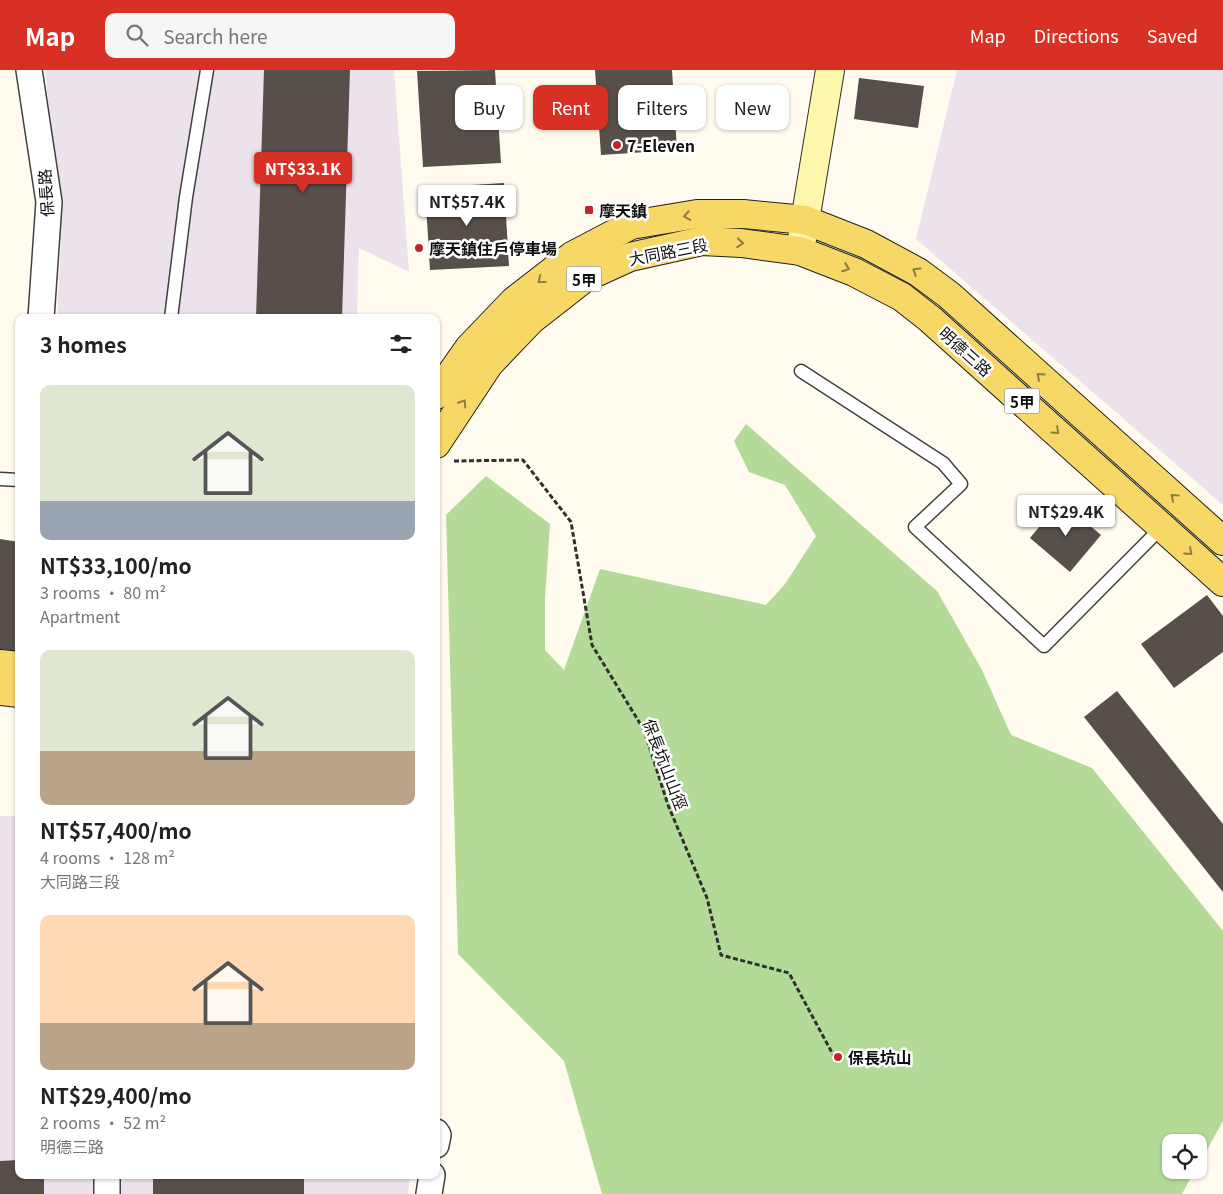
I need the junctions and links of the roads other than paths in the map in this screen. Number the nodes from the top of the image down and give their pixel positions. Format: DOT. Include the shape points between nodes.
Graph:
graph roads {
  1 [pos="29,70"];
  2 [pos="207,70"];
  3 [pos="830,70"];
  4 [pos="805,220"];
  5 [pos="800,251"];
  6 [pos="41,314"];
  7 [pos="171,314"];
  8 [pos="801,370"];
  9 [pos="440,389"];
  10 [pos="441,452"];
  11 [pos="0,479"];
  12 [pos="15,480"];
  13 [pos="1162,527"];
  14 [pos="1223,542"];
  15 [pos="1223,582"];
  16 [pos="0,664"];
  17 [pos="15,666"];
  18 [pos="0,691"];
  19 [pos="15,693"];
  20 [pos="107,1179"];
  21 [pos="432,1179"];
  22 [pos="107,1194"];
  23 [pos="430,1194"];
  1 -- 6 [label="street, 保長路" via="49,202"];
  2 -- 7 [label="lane"];
  3 -- 4 [label="street"];
  4 -- 5 [label="street"];
  4 -- 9 [label="main road, 大同路三段 / 5甲, one-way" via="743,214 697,214 631,225 572,256 514,301 469,348"];
  14 -- 4 [label="main road, 明德三路 / 5甲, one-way" via="949,295 918,272 866,244"];
  10 -- 5 [label="main road, 大同路三段 / 5甲, one-way" via="489,364 531,320 586,277 630,257 702,241"];
  5 -- 13 [label="main road, 明德三路 / 5甲, one-way" via="854,272 902,297 930,318"];
  8 -- 13 [label="lane" via="943,463 961,484 915,527 1044,646"];
  11 -- 12 [label="lane"];
  13 -- 15 [label="main road, 明德三路 / 5甲, one-way"];
  16 -- 17 [label="main road"];
  18 -- 19 [label="main road"];
  20 -- 22 [label="street"];
  21 -- 23 [label="street"];
}
